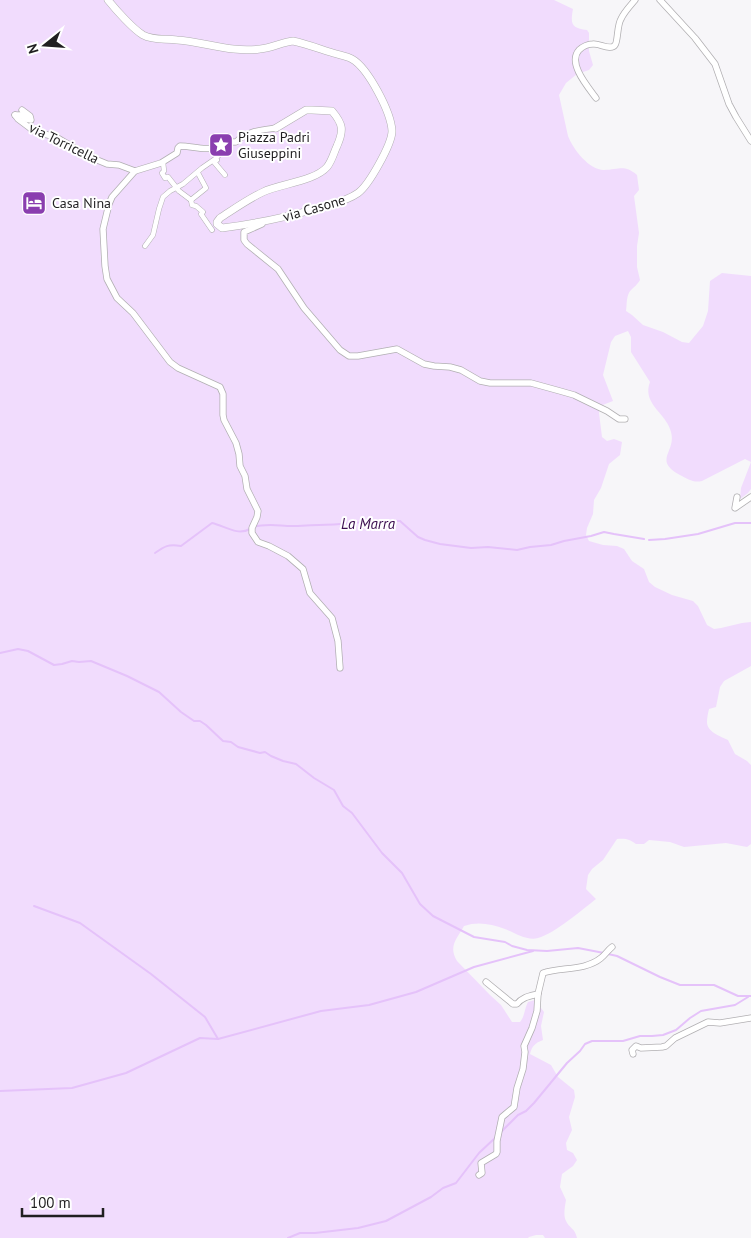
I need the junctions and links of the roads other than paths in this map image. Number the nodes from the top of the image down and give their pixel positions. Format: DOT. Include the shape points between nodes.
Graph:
graph roads {
  1 [pos="108,0"];
  2 [pos="634,0"];
  3 [pos="660,0"];
  4 [pos="596,98"];
  5 [pos="22,110"];
  6 [pos="276,128"];
  7 [pos="751,141"];
  8 [pos="223,142"];
  9 [pos="216,158"];
  10 [pos="163,162"];
  11 [pos="135,171"];
  12 [pos="198,173"];
  13 [pos="225,175"];
  14 [pos="176,188"];
  15 [pos="191,200"];
  16 [pos="274,219"];
  17 [pos="212,230"];
  18 [pos="145,246"];
  19 [pos="625,419"];
  20 [pos="737,497"];
  21 [pos="751,497"];
  22 [pos="340,668"];
  23 [pos="608,951"];
  24 [pos="486,982"];
  25 [pos="538,994"];
  26 [pos="751,1018"];
  27 [pos="633,1054"];
  28 [pos="479,1176"];
  1 -- 16 [label="street, via Casone" via="142,35 150,38 231,50 262,49 294,41 352,59 363,69 385,106 392,131 386,151 368,182 351,197"];
  2 -- 4 [label="street" via="620,20 614,46 591,44 575,56 576,68"];
  3 -- 7 [label="street" via="715,64 736,117"];
  5 -- 11 [label="street, via Torricella" via="31,120 15,115 30,128 56,137 90,157"];
  6 -- 8 [label="street, via Casone" via="249,133 236,142"];
  6 -- 16 [label="street, via Casone" via="306,110 332,111 342,125 341,136 327,167 317,174 251,197 220,218 217,224 222,228"];
  8 -- 9 [label="street" via="221,153"];
  8 -- 10 [label="street" via="218,147 207,149 180,146 177,153"];
  9 -- 12 [label="street"];
  9 -- 13 [label="street" via="214,162"];
  10 -- 11 [label="street"];
  10 -- 14 [label="street" via="163,175"];
  11 -- 22 [label="street" via="108,204 103,229 107,279 117,298 133,313 170,362 220,387 224,394 224,420 236,443 247,488 258,511 252,533 258,542 288,556 303,568 310,593 332,618"];
  12 -- 14 [label="street"];
  12 -- 15 [label="street" via="206,188"];
  14 -- 15 [label="street"];
  14 -- 18 [label="street" via="163,197 153,235"];
  15 -- 17 [label="street" via="192,206 203,212 201,214"];
  16 -- 19 [label="street" via="244,232 246,244 278,269 304,308 349,356 397,349 424,364 461,370 480,381 532,383 560,391"];
  20 -- 21 [label="street" via="735,508"];
  23 -- 25 [label="street" via="586,966 542,973"];
  24 -- 25 [label="street" via="513,1004"];
  25 -- 28 [label="street" via="537,1011 524,1046 523,1069 514,1107 502,1117 496,1141 497,1152 481,1163 482,1174"];
  26 -- 27 [label="street" via="708,1022 666,1046 636,1046"];
}
